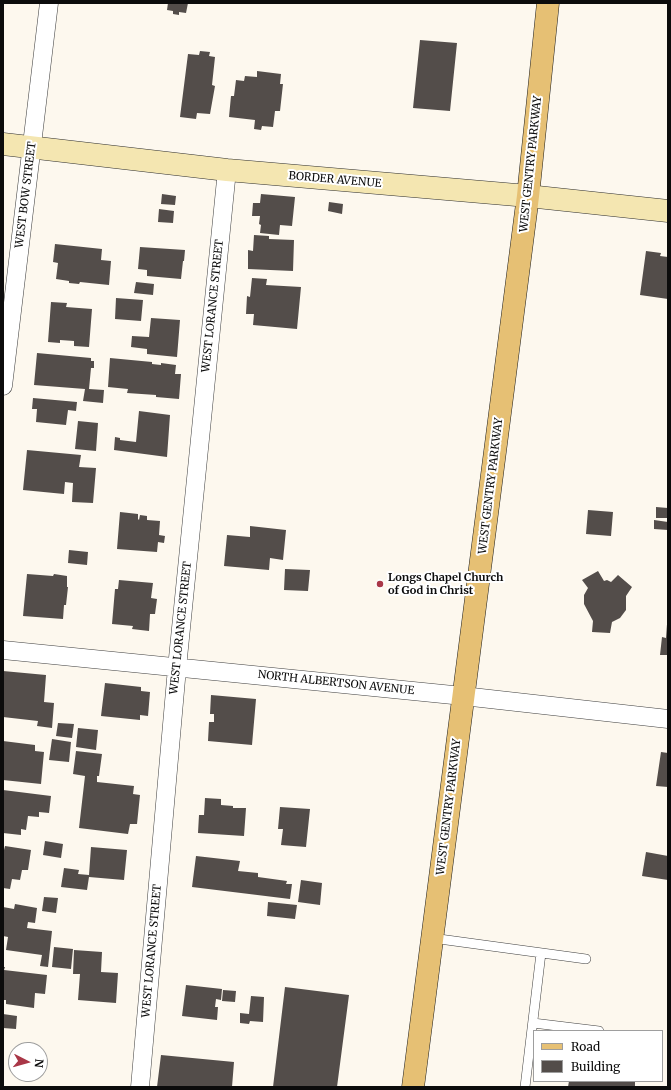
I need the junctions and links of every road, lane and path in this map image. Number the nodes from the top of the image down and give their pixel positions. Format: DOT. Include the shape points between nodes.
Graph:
graph roads {
  1 [pos="49,3"];
  2 [pos="548,3"];
  3 [pos="3,144"];
  4 [pos="32,147"];
  5 [pos="227,170"];
  6 [pos="528,196"];
  7 [pos="668,211"];
  8 [pos="3,386"];
  9 [pos="3,650"];
  10 [pos="177,668"];
  11 [pos="463,696"];
  12 [pos="668,719"];
  13 [pos="432,938"];
  14 [pos="541,953"];
  15 [pos="586,959"];
  16 [pos="533,1023"];
  17 [pos="591,1030"];
  18 [pos="140,1087"];
  19 [pos="413,1087"];
  20 [pos="525,1087"];
  1 -- 4 [label="street, WEST BOW STREET"];
  2 -- 6 [label="main road, WEST GENTRY PARKWAY"];
  3 -- 4 [label="street, BORDER AVENUE"];
  4 -- 5 [label="street, BORDER AVENUE"];
  4 -- 8 [label="street, WEST BOW STREET"];
  5 -- 6 [label="street, BORDER AVENUE"];
  5 -- 10 [label="street, WEST LORANCE STREET"];
  6 -- 7 [label="street, BORDER AVENUE"];
  6 -- 11 [label="main road, WEST GENTRY PARKWAY"];
  9 -- 10 [label="street, NORTH ALBERTSON AVENUE"];
  10 -- 11 [label="street, NORTH ALBERTSON AVENUE"];
  10 -- 18 [label="street, WEST LORANCE STREET"];
  11 -- 12 [label="street, NORTH ALBERTSON AVENUE"];
  11 -- 13 [label="main road, WEST GENTRY PARKWAY"];
  13 -- 14 [label="lane"];
  13 -- 19 [label="main road, WEST GENTRY PARKWAY"];
  14 -- 15 [label="lane"];
  14 -- 16 [label="lane"];
  16 -- 17 [label="lane"];
  16 -- 20 [label="lane"];
}
